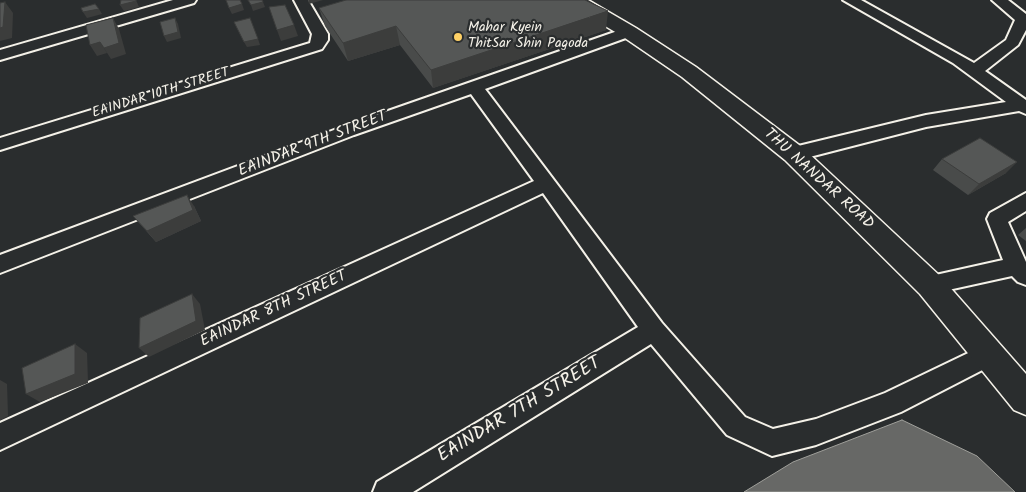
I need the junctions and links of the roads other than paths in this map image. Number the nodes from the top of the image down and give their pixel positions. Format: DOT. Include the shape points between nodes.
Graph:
graph roads {
  1 [pos="189,0"];
  2 [pos="301,0"];
  3 [pos="575,0"];
  4 [pos="850,0"];
  5 [pos="999,0"];
  6 [pos="629,32"];
  7 [pos="0,55"];
  8 [pos="974,71"];
  9 [pos="475,87"];
  10 [pos="1024,106"];
  11 [pos="0,144"];
  12 [pos="794,154"];
  13 [pos="547,183"];
  14 [pos="1026,201"];
  15 [pos="0,264"];
  16 [pos="1021,271"];
  17 [pos="930,285"];
  18 [pos="654,330"];
  19 [pos="987,355"];
  20 [pos="1026,400"];
  21 [pos="0,437"];
  22 [pos="387,492"];
  1 -- 7 [label="street"];
  2 -- 11 [label="street, EAINDAR 10TH STREET" via="320,34 316,46"];
  3 -- 6 [label="main road, THU NANDAR ROAD"];
  4 -- 8 [label="street"];
  5 -- 8 [label="street" via="1023,20 1013,42"];
  6 -- 9 [label="street, EAINDAR 9TH STREET"];
  6 -- 12 [label="main road, THU NANDAR ROAD" via="689,72"];
  8 -- 10 [label="street"];
  9 -- 13 [label="street"];
  9 -- 15 [label="street, EAINDAR 9TH STREET" via="348,131"];
  10 -- 12 [label="street" via="926,121"];
  12 -- 17 [label="main road, THU NANDAR ROAD"];
  13 -- 18 [label="street"];
  13 -- 21 [label="street, EAINDAR 8TH STREET"];
  14 -- 16 [label="street" via="997,219"];
  16 -- 17 [label="street"];
  17 -- 19 [label="main road, THU NANDAR ROAD"];
  18 -- 19 [label="street" via="736,426 772,443 816,432 892,403"];
  18 -- 22 [label="street, EAINDAR 7TH STREET"];
  19 -- 20 [label="main road, THU NANDAR ROAD"];
}
